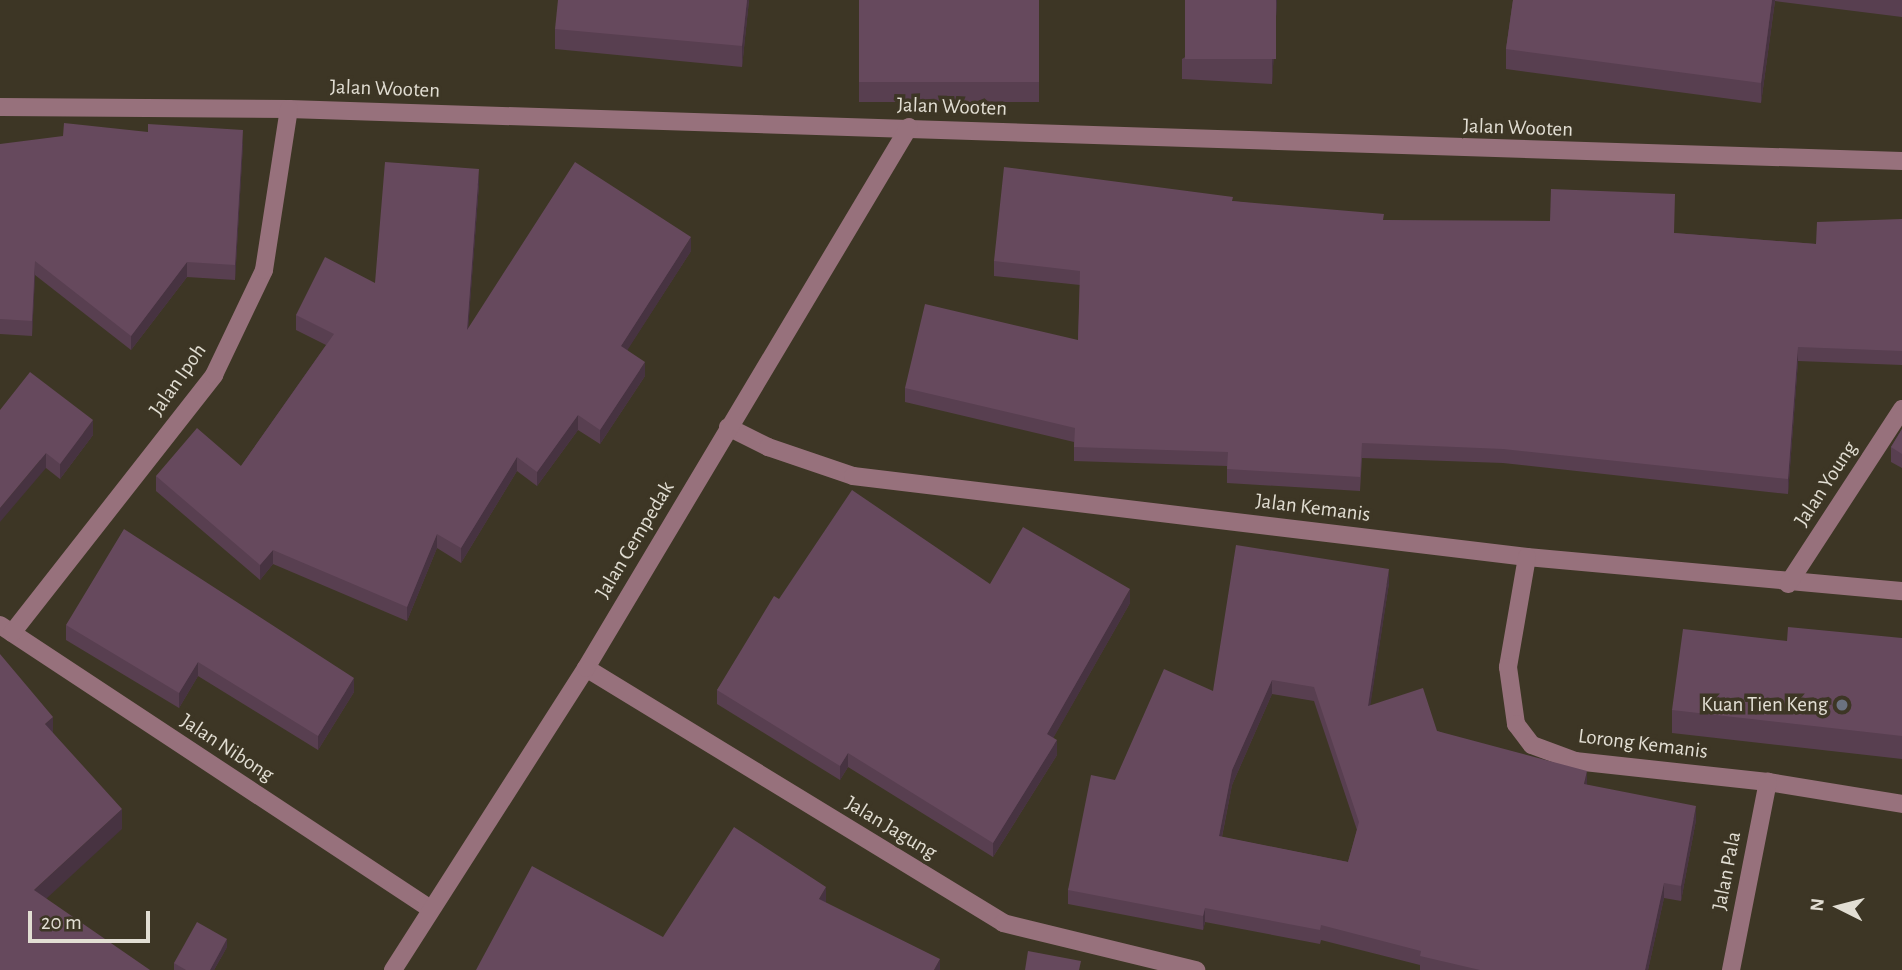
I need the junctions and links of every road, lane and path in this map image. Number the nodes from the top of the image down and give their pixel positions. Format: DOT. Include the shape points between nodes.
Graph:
graph roads {
  1 [pos="0,107"];
  2 [pos="289,109"];
  3 [pos="909,127"];
  4 [pos="1902,161"];
  5 [pos="1902,409"];
  6 [pos="728,427"];
  7 [pos="1527,557"];
  8 [pos="1788,584"];
  9 [pos="1902,592"];
  10 [pos="6,629"];
  11 [pos="586,668"];
  12 [pos="1768,782"];
  13 [pos="1902,804"];
  14 [pos="429,908"];
  15 [pos="393,970"];
  16 [pos="1196,970"];
  17 [pos="1731,970"];
  1 -- 2 [label="street, Jalan Wooten"];
  2 -- 3 [label="street, Jalan Wooten"];
  2 -- 10 [label="street, Jalan Ipoh" via="264,270 214,376"];
  3 -- 4 [label="street, Jalan Wooten"];
  3 -- 6 [label="street, Jalan Cempedak"];
  5 -- 8 [label="street, Jalan Young"];
  6 -- 7 [label="street, Jalan Kemanis" via="768,447 853,476"];
  6 -- 11 [label="street, Jalan Cempedak"];
  7 -- 8 [label="street, Jalan Kemanis"];
  7 -- 12 [label="street, Lorong Kemanis" via="1508,667 1516,724 1532,745 1575,761"];
  8 -- 9 [label="street, Jalan Kemanis"];
  10 -- 14 [label="street, Jalan Nibong"];
  11 -- 14 [label="street, Jalan Cempedak"];
  11 -- 16 [label="street, Jalan Jagung" via="1003,923"];
  12 -- 13 [label="street, Lorong Kemanis"];
  12 -- 17 [label="street, Jalan Pala"];
  14 -- 15 [label="street, Jalan Cempedak"];
}
